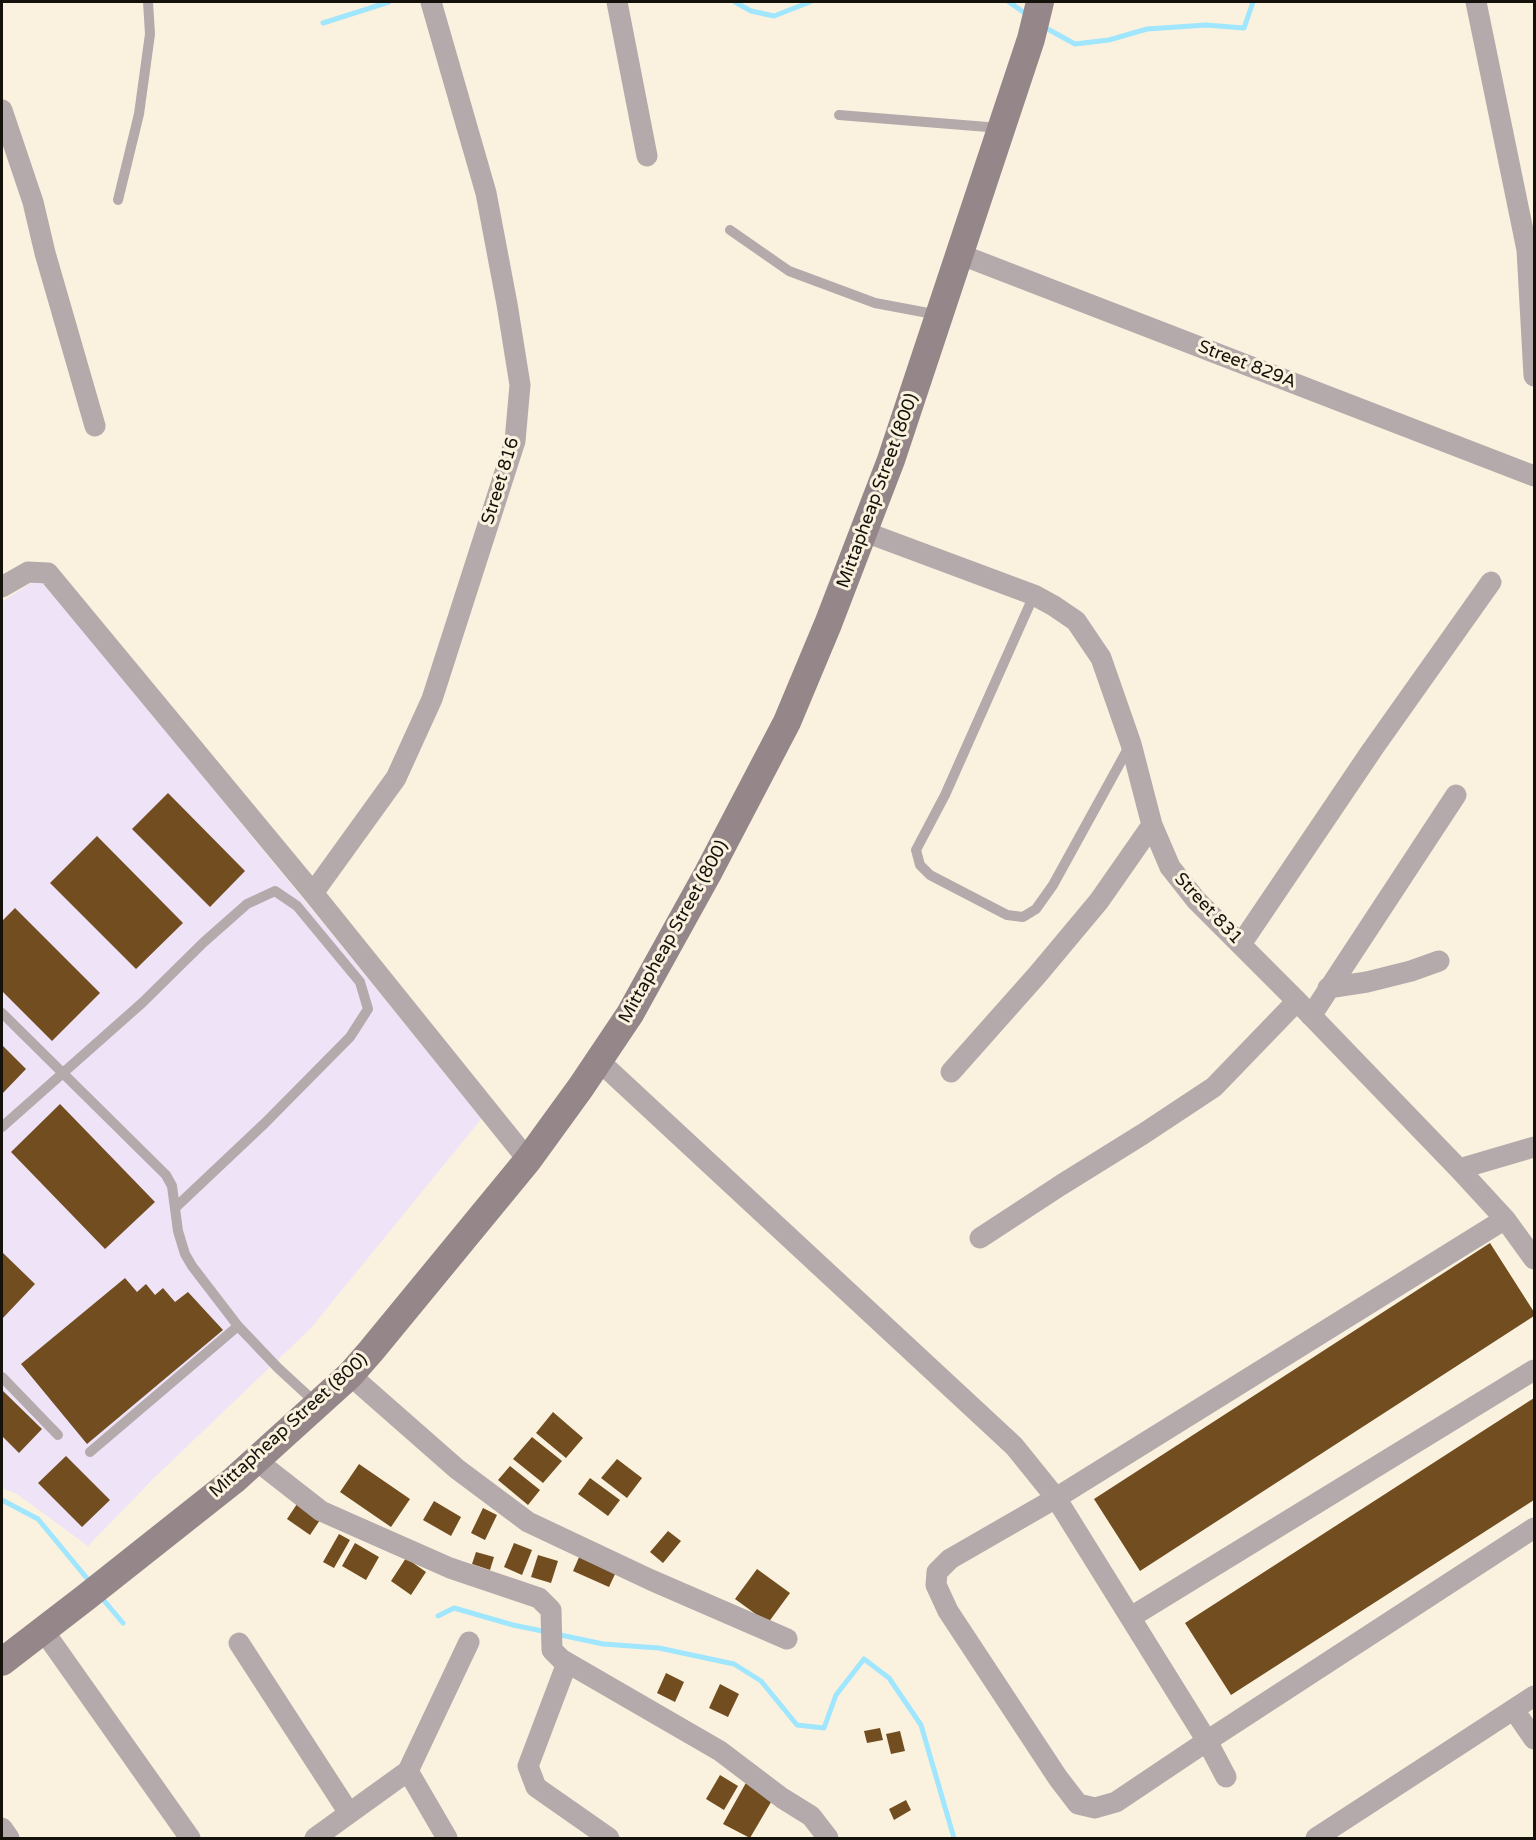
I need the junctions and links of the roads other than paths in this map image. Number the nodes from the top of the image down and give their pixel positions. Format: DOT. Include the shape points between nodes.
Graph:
graph roads {
  1 [pos="148,2"];
  2 [pos="431,2"];
  3 [pos="617,2"];
  4 [pos="1040,2"];
  5 [pos="1479,2"];
  6 [pos="2,110"];
  7 [pos="839,115"];
  8 [pos="1001,128"];
  9 [pos="647,156"];
  10 [pos="118,200"];
  11 [pos="730,230"];
  12 [pos="1531,250"];
  13 [pos="959,254"];
  14 [pos="940,315"];
  15 [pos="1534,376"];
  16 [pos="96,426"];
  17 [pos="1534,476"];
  18 [pos="865,532"];
  19 [pos="1491,582"];
  20 [pos="2,587"];
  21 [pos="1034,595"];
  22 [pos="1131,744"];
  23 [pos="1456,795"];
  24 [pos="1152,825"];
  25 [pos="312,892"];
  26 [pos="1241,944"];
  27 [pos="1439,961"];
  28 [pos="1328,988"];
  29 [pos="1304,1008"];
  30 [pos="2,1013"];
  31 [pos="598,1060"];
  32 [pos="951,1072"];
  33 [pos="63,1074"];
  34 [pos="2,1127"];
  35 [pos="1534,1147"];
  36 [pos="528,1160"];
  37 [pos="1459,1169"];
  38 [pos="176,1207"];
  39 [pos="1505,1219"];
  40 [pos="980,1238"];
  41 [pos="1534,1259"];
  42 [pos="238,1326"];
  43 [pos="1534,1370"];
  44 [pos="350,1375"];
  45 [pos="2,1377"];
  46 [pos="318,1405"];
  47 [pos="58,1435"];
  48 [pos="90,1452"];
  49 [pos="257,1461"];
  50 [pos="1056,1498"];
  51 [pos="1534,1528"];
  52 [pos="1131,1617"];
  53 [pos="43,1630"];
  54 [pos="787,1639"];
  55 [pos="469,1642"];
  56 [pos="239,1643"];
  57 [pos="560,1656"];
  58 [pos="2,1662"];
  59 [pos="1534,1696"];
  60 [pos="1514,1710"];
  61 [pos="1534,1739"];
  62 [pos="1207,1741"];
  63 [pos="408,1771"];
  64 [pos="1226,1777"];
  65 [pos="349,1814"];
  66 [pos="2,1828"];
  67 [pos="823,1832"];
  68 [pos="9,1839"];
  69 [pos="190,1839"];
  70 [pos="315,1839"];
  71 [pos="447,1839"];
  72 [pos="609,1839"];
  73 [pos="1316,1839"];
  1 -- 10 [label="lane" via="150,34 139,114"];
  2 -- 25 [label="street, Street 816" via="486,193 520,385 515,441 432,699 396,778"];
  3 -- 9 [label="street"];
  4 -- 8 [label="main road, Mittapheap Street (800)"];
  5 -- 12 [label="street"];
  6 -- 16 [label="street" via="33,202"];
  7 -- 8 [label="lane"];
  8 -- 13 [label="main road, Mittapheap Street (800)"];
  11 -- 14 [label="lane" via="789,271 875,303"];
  12 -- 15 [label="street"];
  13 -- 14 [label="main road, Mittapheap Street (800)"];
  13 -- 17 [label="street, Street 829A"];
  14 -- 18 [label="main road, Mittapheap Street (800)"];
  18 -- 21 [label="street, Street 831"];
  18 -- 31 [label="main road, Mittapheap Street (800)" via="787,722 630,1014"];
  19 -- 26 [label="street"];
  20 -- 25 [label="street" via="28,572 48,573"];
  21 -- 22 [label="street, Street 831" via="1076,621 1101,658"];
  21 -- 22 [label="lane" via="945,795 916,850 920,865 930,875 1007,915 1023,917 1036,909 1053,885"];
  22 -- 24 [label="street, Street 831"];
  23 -- 28 [label="street"];
  24 -- 26 [label="street, Street 831" via="1170,867 1196,900"];
  24 -- 32 [label="street" via="1099,901"];
  25 -- 36 [label="street"];
  26 -- 29 [label="street, Street 831"];
  27 -- 28 [label="street" via="1367,982"];
  28 -- 29 [label="street"];
  29 -- 37 [label="street, Street 831"];
  29 -- 40 [label="street" via="1214,1086"];
  30 -- 33 [label="lane"];
  31 -- 36 [label="main road, Mittapheap Street (800)"];
  31 -- 50 [label="street" via="1014,1446"];
  33 -- 34 [label="lane"];
  33 -- 38 [label="lane" via="166,1175"];
  33 -- 38 [label="lane" via="247,904 276,891 297,906 360,982 368,1009 350,1037"];
  35 -- 37 [label="street"];
  36 -- 44 [label="main road, Mittapheap Street (800)"];
  37 -- 39 [label="street, Street 831"];
  38 -- 42 [label="lane" via="185,1254"];
  39 -- 41 [label="street, Street 831"];
  39 -- 50 [label="street"];
  42 -- 46 [label="lane"];
  42 -- 48 [label="lane"];
  43 -- 52 [label="street"];
  44 -- 46 [label="main road, Mittapheap Street (800)"];
  44 -- 54 [label="street" via="457,1469 528,1522"];
  45 -- 47 [label="lane"];
  46 -- 49 [label="main road, Mittapheap Street (800)"];
  49 -- 53 [label="main road, Mittapheap Street (800)"];
  49 -- 57 [label="street" via="321,1511 450,1568 538,1598 550,1610"];
  50 -- 52 [label="street"];
  50 -- 62 [label="street" via="950,1559 937,1572 936,1585 948,1611 1078,1804 1095,1809 1116,1802"];
  51 -- 62 [label="street"];
  52 -- 62 [label="street"];
  53 -- 58 [label="main road, Mittapheap Street (800)"];
  53 -- 69 [label="street"];
  55 -- 63 [label="street"];
  56 -- 65 [label="street"];
  57 -- 67 [label="street" via="720,1751 811,1816"];
  57 -- 72 [label="street" via="528,1766 536,1787"];
  59 -- 60 [label="street"];
  60 -- 61 [label="street"];
  60 -- 73 [label="street"];
  62 -- 64 [label="street"];
  63 -- 65 [label="street"];
  63 -- 71 [label="street"];
  65 -- 70 [label="street"];
  66 -- 68 [label="street"];
}
